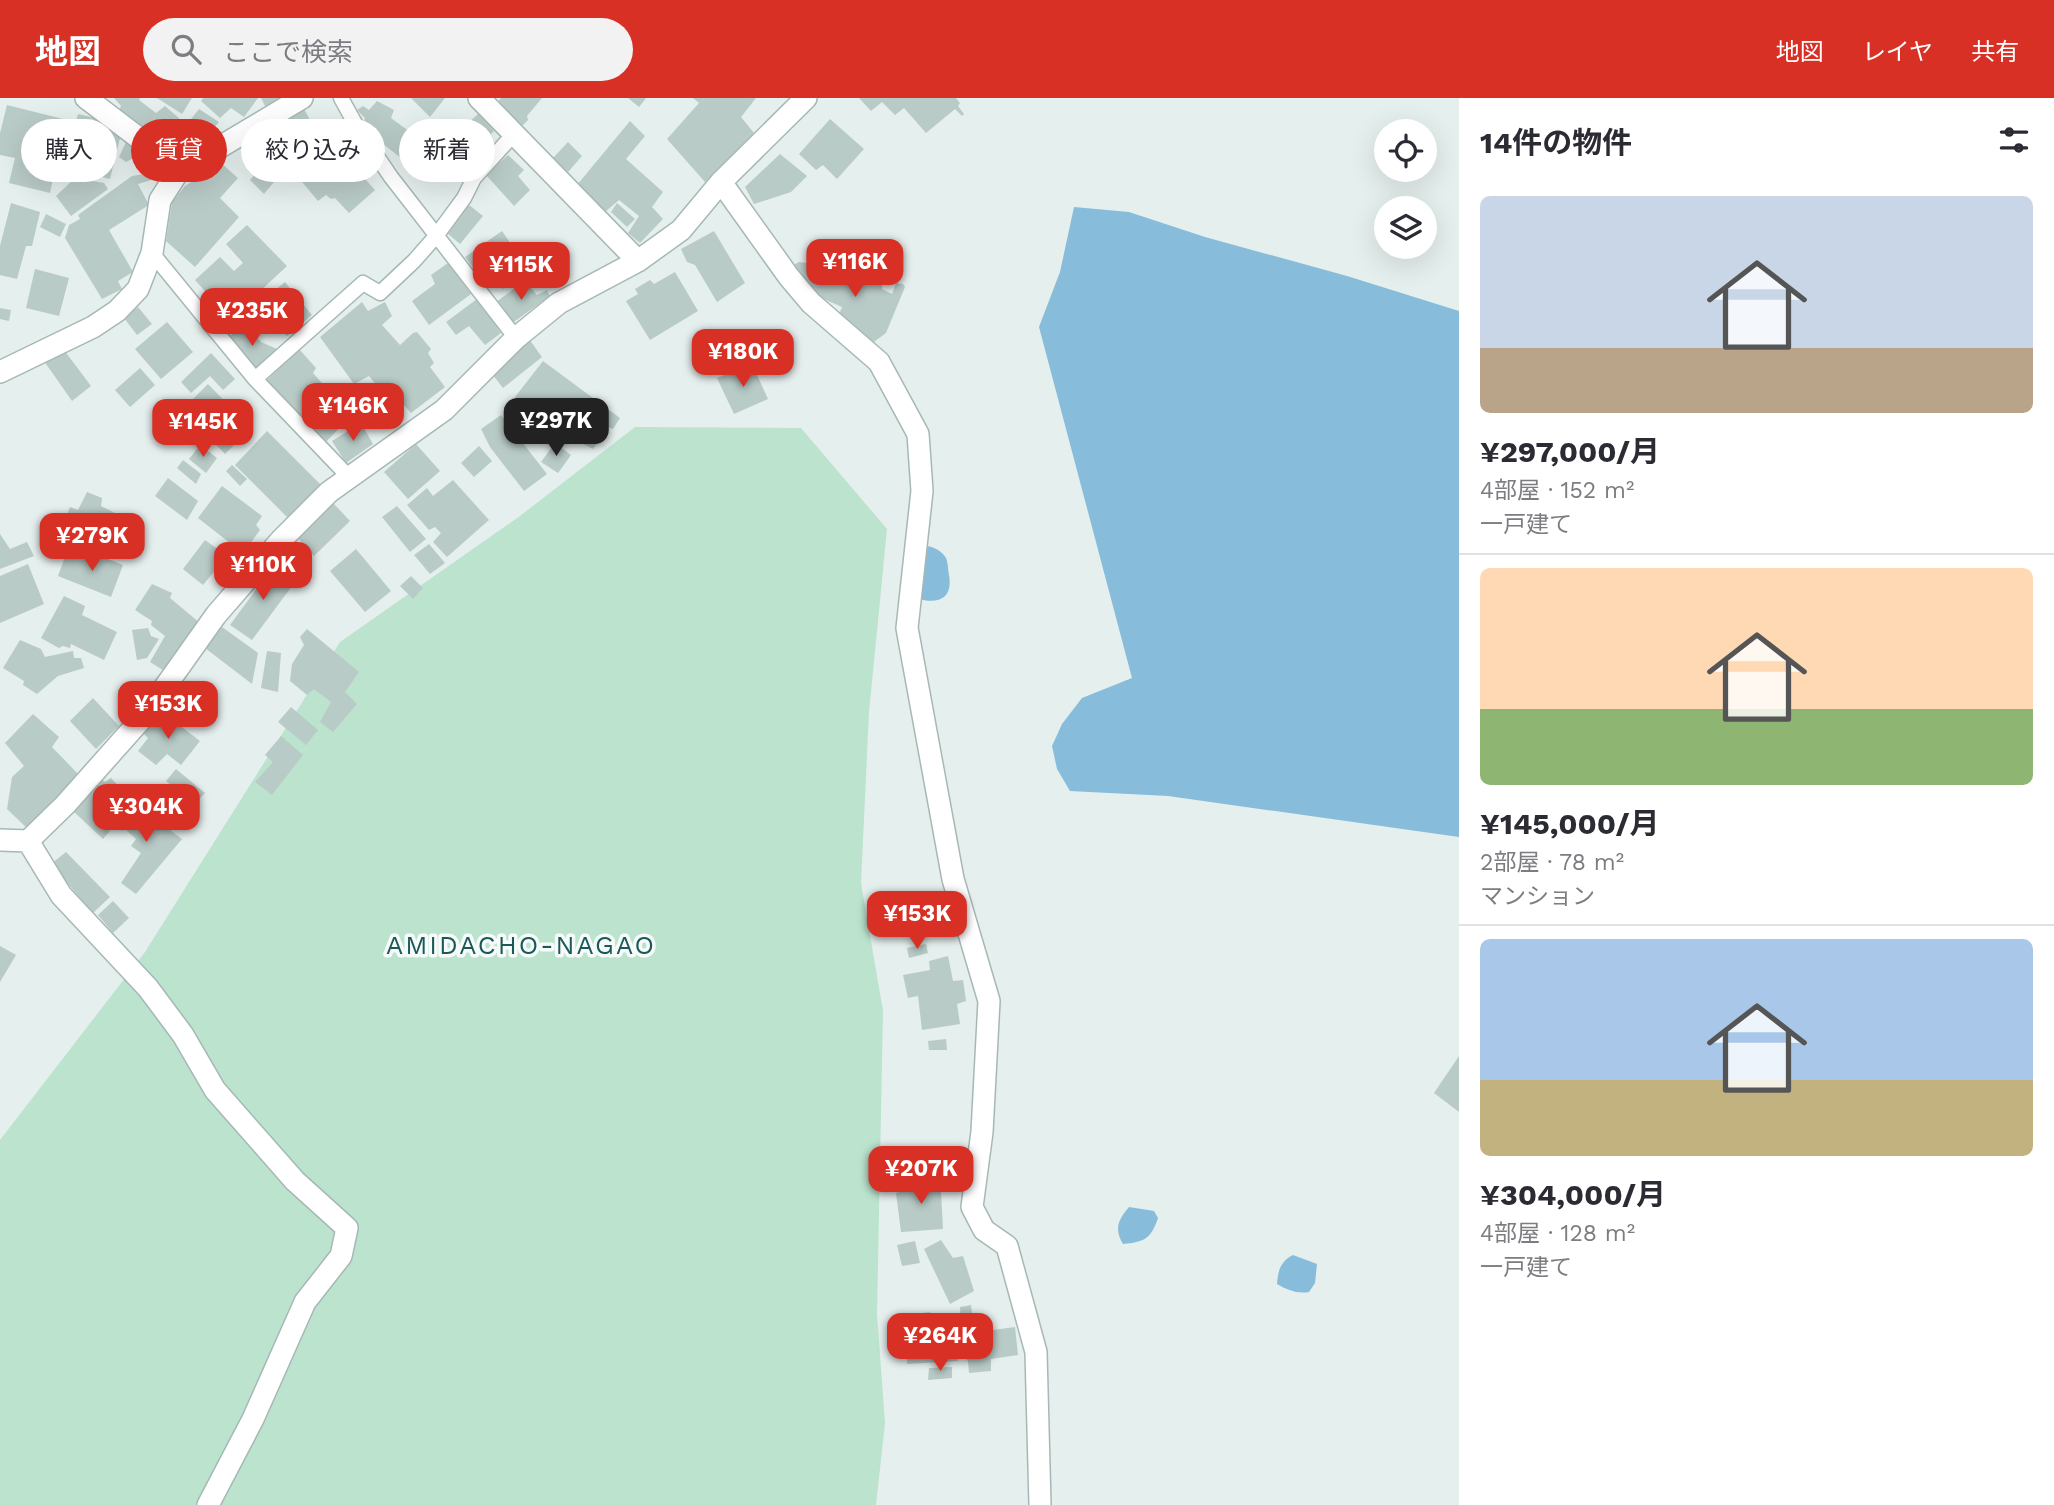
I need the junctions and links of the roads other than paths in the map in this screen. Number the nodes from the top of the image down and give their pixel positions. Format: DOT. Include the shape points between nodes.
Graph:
graph roads {
  1 [pos="86,98"];
  2 [pos="302,98"];
  3 [pos="341,98"];
  4 [pos="479,98"];
  5 [pos="806,98"];
  6 [pos="131,132"];
  7 [pos="513,135"];
  8 [pos="227,143"];
  9 [pos="172,182"];
  10 [pos="721,182"];
  11 [pos="436,236"];
  12 [pos="152,253"];
  13 [pos="638,261"];
  14 [pos="516,338"];
  15 [pos="0,372"];
  16 [pos="256,379"];
  17 [pos="349,477"];
  18 [pos="0,840"];
  19 [pos="28,841"];
  20 [pos="208,1505"];
  21 [pos="1040,1505"];
  1 -- 6 [label="street"];
  2 -- 8 [label="street"];
  3 -- 11 [label="lane" via="391,177"];
  4 -- 7 [label="street"];
  5 -- 10 [label="street"];
  7 -- 11 [label="lane" via="474,178"];
  7 -- 13 [label="street"];
  9 -- 12 [label="street" via="160,200"];
  10 -- 13 [label="street" via="681,230"];
  10 -- 21 [label="street" via="811,303 879,362 918,435 922,491 906,628 953,879 989,1001 982,1132 972,1207 984,1230 1007,1246 1036,1352"];
  11 -- 14 [label="lane"];
  11 -- 16 [label="lane" via="380,293 363,283"];
  12 -- 15 [label="street" via="138,289 117,311"];
  12 -- 16 [label="lane"];
  13 -- 14 [label="street" via="559,303"];
  14 -- 17 [label="street" via="443,410"];
  16 -- 17 [label="lane"];
  17 -- 19 [label="street" via="281,540 216,615 145,715"];
  18 -- 19 [label="street"];
  19 -- 20 [label="street" via="61,895 155,997 215,1090 295,1181 347,1228 341,1256 305,1302 253,1419"];
}
